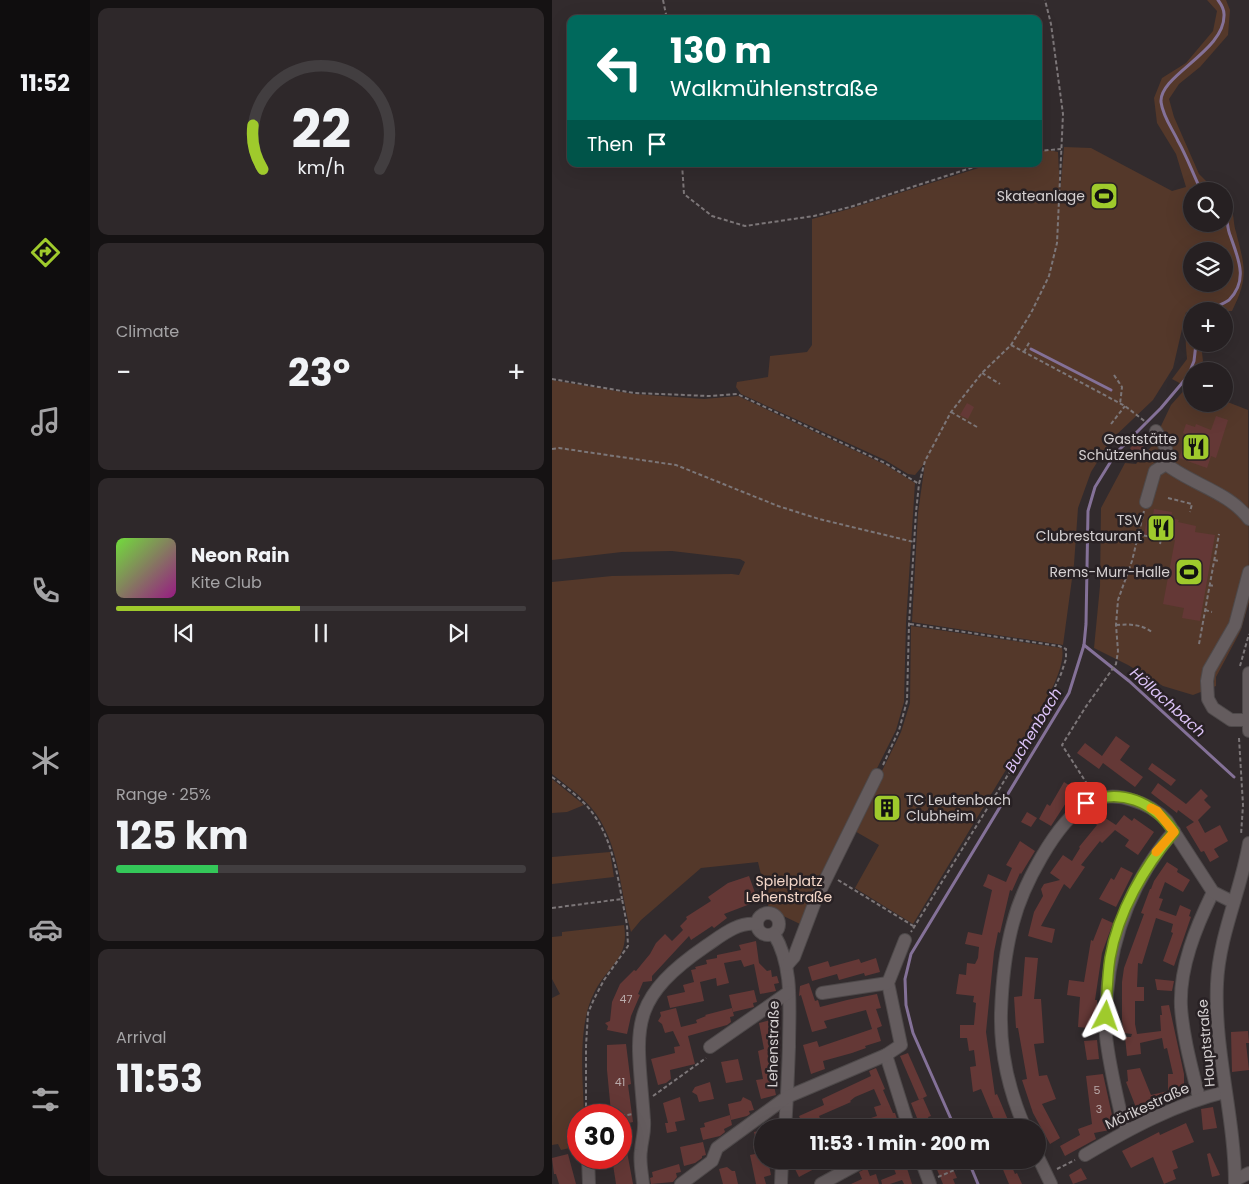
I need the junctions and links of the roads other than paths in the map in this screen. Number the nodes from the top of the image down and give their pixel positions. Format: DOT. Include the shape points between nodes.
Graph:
graph roads {
  1 [pos="1156,430"];
  2 [pos="1166,464"];
  3 [pos="1146,502"];
  4 [pos="1248,519"];
  5 [pos="1248,572"];
  6 [pos="1248,673"];
  7 [pos="1248,720"];
  8 [pos="1244,734"];
  9 [pos="877,775"];
  10 [pos="1174,832"];
  11 [pos="1244,841"];
  12 [pos="1212,892"];
  13 [pos="1233,902"];
  14 [pos="756,924"];
  15 [pos="774,934"];
  16 [pos="905,940"];
  17 [pos="786,965"];
  18 [pos="888,983"];
  19 [pos="789,992"];
  20 [pos="822,993"];
  21 [pos="708,1052"];
  22 [pos="886,1055"];
  23 [pos="1225,1092"];
  24 [pos="787,1097"];
  25 [pos="1199,1098"];
  26 [pos="786,1119"];
  27 [pos="906,1119"];
  28 [pos="1021,1119"];
  29 [pos="1127,1130"];
  30 [pos="1085,1155"];
  31 [pos="588,1169"];
  32 [pos="782,1169"];
  33 [pos="846,1169"];
  34 [pos="924,1169"];
  35 [pos="1044,1169"];
  36 [pos="1248,1173"];
  37 [pos="929,1182"];
  38 [pos="1235,1182"];
  39 [pos="589,1184"];
  40 [pos="643,1184"];
  41 [pos="681,1184"];
  42 [pos="781,1184"];
  43 [pos="821,1184"];
  44 [pos="1051,1184"];
  1 -- 2 [label="street" via="1166,448"];
  2 -- 3 [label="street" via="1155,471"];
  2 -- 4 [label="street" via="1177,473 1220,494"];
  5 -- 7 [label="street" via="1235,625 1206,681 1208,700 1213,708 1231,720"];
  6 -- 7 [label="street"];
  7 -- 8 [label="street"];
  9 -- 17 [label="street" via="828,873 794,956"];
  10 -- 12 [label="street"];
  10 -- 28 [label="street" via="1157,811 1142,803 1097,798 1072,816 1045,852 1029,881 1012,924 1001,1014 1003,1054 1010,1091"];
  10 -- 29 [label="street" via="1156,852 1142,876 1110,957 1106,1036"];
  11 -- 13 [label="street, Hauptstraße" via="1246,859"];
  12 -- 13 [label="street"];
  12 -- 25 [label="street" via="1199,920 1182,983 1181,1007"];
  13 -- 23 [label="street, Hauptstraße" via="1222,941 1217,981 1217,1020"];
  14 -- 15 [label="street" via="760,933"];
  14 -- 15 [label="street" via="763,914 774,915 779,925"];
  14 -- 40 [label="street" via="746,923 729,931 682,964 658,985 645,1007 639,1028 638,1064 645,1134 641,1149"];
  15 -- 17 [label="street, Lehenstraße"];
  16 -- 18 [label="street"];
  17 -- 19 [label="street, Lehenstraße"];
  18 -- 20 [label="street"];
  18 -- 22 [label="street" via="901,1045"];
  19 -- 21 [label="street, Lehenstraße"];
  19 -- 24 [label="street, Lehenstraße"];
  22 -- 24 [label="street"];
  22 -- 27 [label="street"];
  23 -- 25 [label="street, Mörikestraße"];
  23 -- 38 [label="street, Hauptstraße"];
  24 -- 26 [label="street, Lehenstraße"];
  24 -- 41 [label="street, Lehenstraße" via="717,1148 712,1161"];
  25 -- 29 [label="street, Mörikestraße"];
  29 -- 30 [label="street, Mörikestraße"];
  31 -- 39 [label="street"];
  32 -- 42 [label="street"];
  33 -- 43 [label="street"];
  34 -- 37 [label="street"];
  35 -- 44 [label="street"];
  36 -- 38 [label="street"];
}
